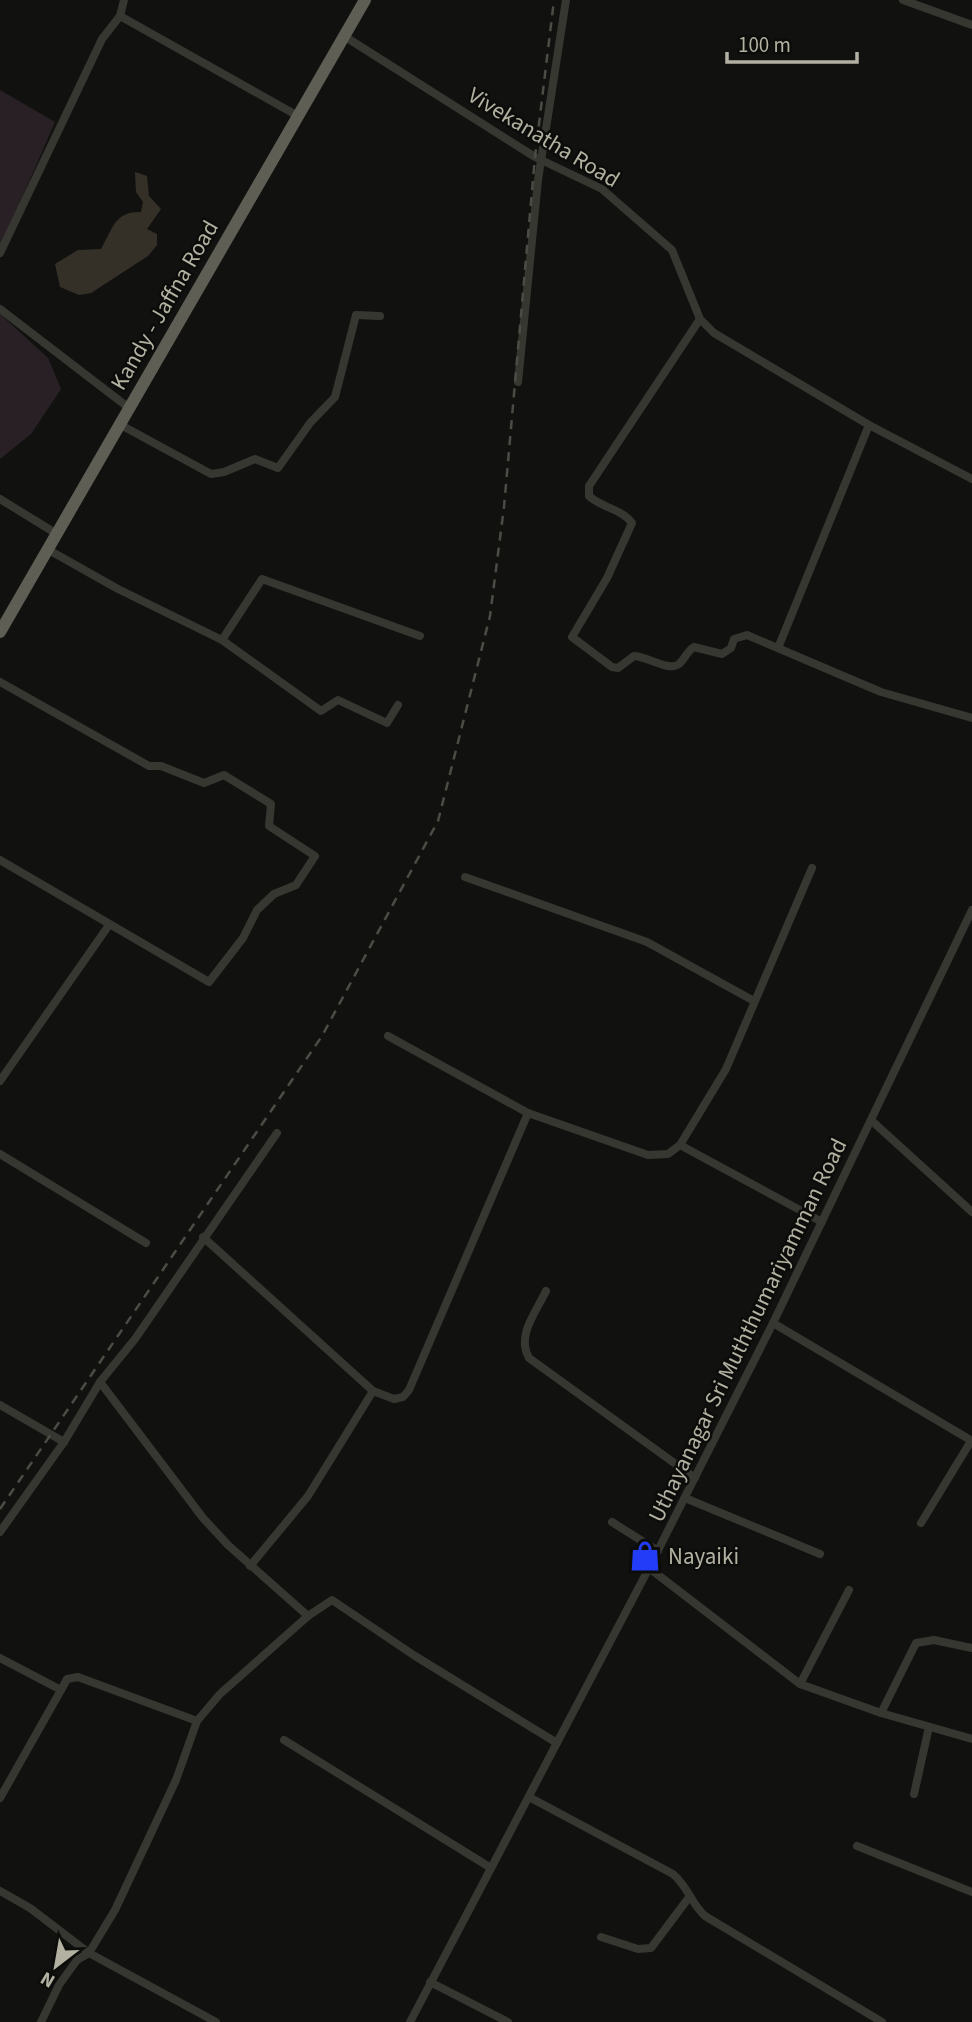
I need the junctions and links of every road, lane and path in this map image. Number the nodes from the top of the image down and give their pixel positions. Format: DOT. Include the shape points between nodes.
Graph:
graph roads {
  1 [pos="124,0"];
  2 [pos="365,0"];
  3 [pos="566,0"];
  4 [pos="903,0"];
  5 [pos="120,16"];
  6 [pos="972,25"];
  7 [pos="344,36"];
  8 [pos="298,116"];
  9 [pos="541,160"];
  10 [pos="0,253"];
  11 [pos="0,309"];
  12 [pos="380,316"];
  13 [pos="700,319"];
  14 [pos="518,382"];
  15 [pos="129,408"];
  16 [pos="119,424"];
  17 [pos="869,425"];
  18 [pos="972,479"];
  19 [pos="0,499"];
  20 [pos="57,534"];
  21 [pos="47,549"];
  22 [pos="0,632"];
  23 [pos="420,636"];
  24 [pos="222,640"];
  25 [pos="778,648"];
  26 [pos="0,682"];
  27 [pos="398,705"];
  28 [pos="972,718"];
  29 [pos="0,860"];
  30 [pos="812,867"];
  31 [pos="465,877"];
  32 [pos="972,910"];
  33 [pos="109,925"];
  34 [pos="754,1001"];
  35 [pos="388,1036"];
  36 [pos="0,1081"];
  37 [pos="528,1113"];
  38 [pos="872,1121"];
  39 [pos="277,1133"];
  40 [pos="680,1145"];
  41 [pos="0,1154"];
  42 [pos="972,1212"];
  43 [pos="822,1222"];
  44 [pos="203,1237"];
  45 [pos="146,1244"];
  46 [pos="546,1290"];
  47 [pos="773,1323"];
  48 [pos="100,1382"];
  49 [pos="373,1391"];
  50 [pos="0,1405"];
  51 [pos="972,1441"];
  52 [pos="64,1442"];
  53 [pos="695,1478"];
  54 [pos="685,1498"];
  55 [pos="612,1522"];
  56 [pos="920,1523"];
  57 [pos="0,1532"];
  58 [pos="658,1551"];
  59 [pos="820,1554"];
  60 [pos="250,1566"];
  61 [pos="649,1569"];
  62 [pos="849,1590"];
  63 [pos="308,1616"];
  64 [pos="972,1648"];
  65 [pos="0,1658"];
  66 [pos="800,1684"];
  67 [pos="61,1690"];
  68 [pos="881,1713"];
  69 [pos="197,1721"];
  70 [pos="929,1727"];
  71 [pos="972,1739"];
  72 [pos="284,1740"];
  73 [pos="557,1743"];
  74 [pos="914,1794"];
  75 [pos="529,1797"];
  76 [pos="0,1798"];
  77 [pos="857,1846"];
  78 [pos="491,1868"];
  79 [pos="0,1891"];
  80 [pos="972,1892"];
  81 [pos="690,1896"];
  82 [pos="601,1937"];
  83 [pos="89,1953"];
  84 [pos="430,1982"];
  85 [pos="41,2022"];
  86 [pos="216,2022"];
  87 [pos="410,2022"];
  88 [pos="508,2022"];
  89 [pos="882,2022"];
  1 -- 5 [label="street"];
  2 -- 7 [label="highway, Kandy - Jaffna Road"];
  3 -- 9 [label="street"];
  4 -- 6 [label="street"];
  5 -- 8 [label="street"];
  5 -- 10 [label="street" via="102,39"];
  7 -- 8 [label="highway, Kandy - Jaffna Road"];
  7 -- 9 [label="street, Vivekanatha Road"];
  8 -- 15 [label="highway, Kandy - Jaffna Road"];
  9 -- 13 [label="street, Vivekanatha Road" via="602,189 672,250"];
  9 -- 14 [label="street"];
  11 -- 15 [label="street"];
  12 -- 16 [label="street" via="356,315 335,397 278,468 255,459 211,474"];
  13 -- 17 [label="street, Vivekanatha Road" via="713,333"];
  13 -- 25 [label="street" via="589,486 589,496 601,507 626,514 632,523 572,637 618,668 634,656 677,666 694,646 722,654 747,635"];
  15 -- 16 [label="highway, Kandy - Jaffna Road"];
  16 -- 20 [label="highway, Kandy - Jaffna Road"];
  17 -- 18 [label="street, Vivekanatha Road"];
  17 -- 25 [label="street"];
  19 -- 20 [label="street"];
  20 -- 21 [label="highway, Kandy - Jaffna Road"];
  21 -- 22 [label="highway, Kandy - Jaffna Road"];
  21 -- 24 [label="street"];
  23 -- 24 [label="street" via="262,579"];
  24 -- 27 [label="street" via="321,711 338,700 387,723"];
  25 -- 28 [label="street" via="881,692"];
  26 -- 33 [label="street" via="149,766 161,766 204,783 224,775 271,804 269,826 315,856 296,884 274,894 257,910 243,938 209,982"];
  29 -- 33 [label="street"];
  30 -- 34 [label="street"];
  31 -- 34 [label="street" via="647,942"];
  32 -- 38 [label="street, Uthayanagar Sri Muththumariyamman Road"];
  33 -- 36 [label="street"];
  34 -- 40 [label="street" via="726,1069"];
  35 -- 37 [label="street"];
  37 -- 40 [label="street" via="648,1156 668,1154"];
  37 -- 49 [label="street" via="410,1390 394,1398"];
  38 -- 42 [label="street"];
  38 -- 43 [label="street, Uthayanagar Sri Muththumariyamman Road"];
  39 -- 44 [label="street"];
  40 -- 43 [label="street"];
  41 -- 45 [label="street"];
  43 -- 47 [label="street, Uthayanagar Sri Muththumariyamman Road"];
  44 -- 48 [label="street" via="135,1339"];
  44 -- 49 [label="street"];
  46 -- 53 [label="street" via="525,1334 523,1347 529,1358"];
  47 -- 51 [label="street"];
  47 -- 53 [label="street, Uthayanagar Sri Muththumariyamman Road"];
  48 -- 52 [label="street"];
  48 -- 60 [label="street" via="203,1518"];
  49 -- 60 [label="street" via="309,1496"];
  50 -- 52 [label="street"];
  51 -- 56 [label="street"];
  52 -- 57 [label="street"];
  53 -- 54 [label="street, Uthayanagar Sri Muththumariyamman Road"];
  54 -- 58 [label="street, Uthayanagar Sri Muththumariyamman Road"];
  54 -- 59 [label="street"];
  55 -- 58 [label="street"];
  58 -- 61 [label="street, Uthayanagar Sri Muththumariyamman Road"];
  60 -- 63 [label="street"];
  61 -- 66 [label="street"];
  61 -- 73 [label="street, Uthayanagar Sri Muththumariyamman Road"];
  62 -- 66 [label="street"];
  63 -- 69 [label="street" via="220,1694"];
  63 -- 73 [label="street" via="332,1600"];
  64 -- 68 [label="street" via="934,1640 916,1643"];
  65 -- 67 [label="street"];
  66 -- 68 [label="street"];
  67 -- 69 [label="street" via="67,1679 78,1677"];
  67 -- 76 [label="street"];
  68 -- 70 [label="street"];
  69 -- 83 [label="street" via="149,1840"];
  70 -- 71 [label="street"];
  70 -- 74 [label="street"];
  72 -- 78 [label="street"];
  73 -- 75 [label="street, Uthayanagar Sri Muththumariyamman Road"];
  75 -- 78 [label="street, Uthayanagar Sri Muththumariyamman Road"];
  75 -- 81 [label="street" via="673,1874 687,1886"];
  77 -- 80 [label="street"];
  78 -- 84 [label="street, Uthayanagar Sri Muththumariyamman Road"];
  79 -- 83 [label="street"];
  81 -- 82 [label="street" via="651,1948 638,1949"];
  81 -- 89 [label="street" via="705,1916"];
  83 -- 85 [label="street" via="77,1960 59,1985"];
  83 -- 86 [label="street"];
  84 -- 87 [label="street, Uthayanagar Sri Muththumariyamman Road"];
  84 -- 88 [label="street"];
}
